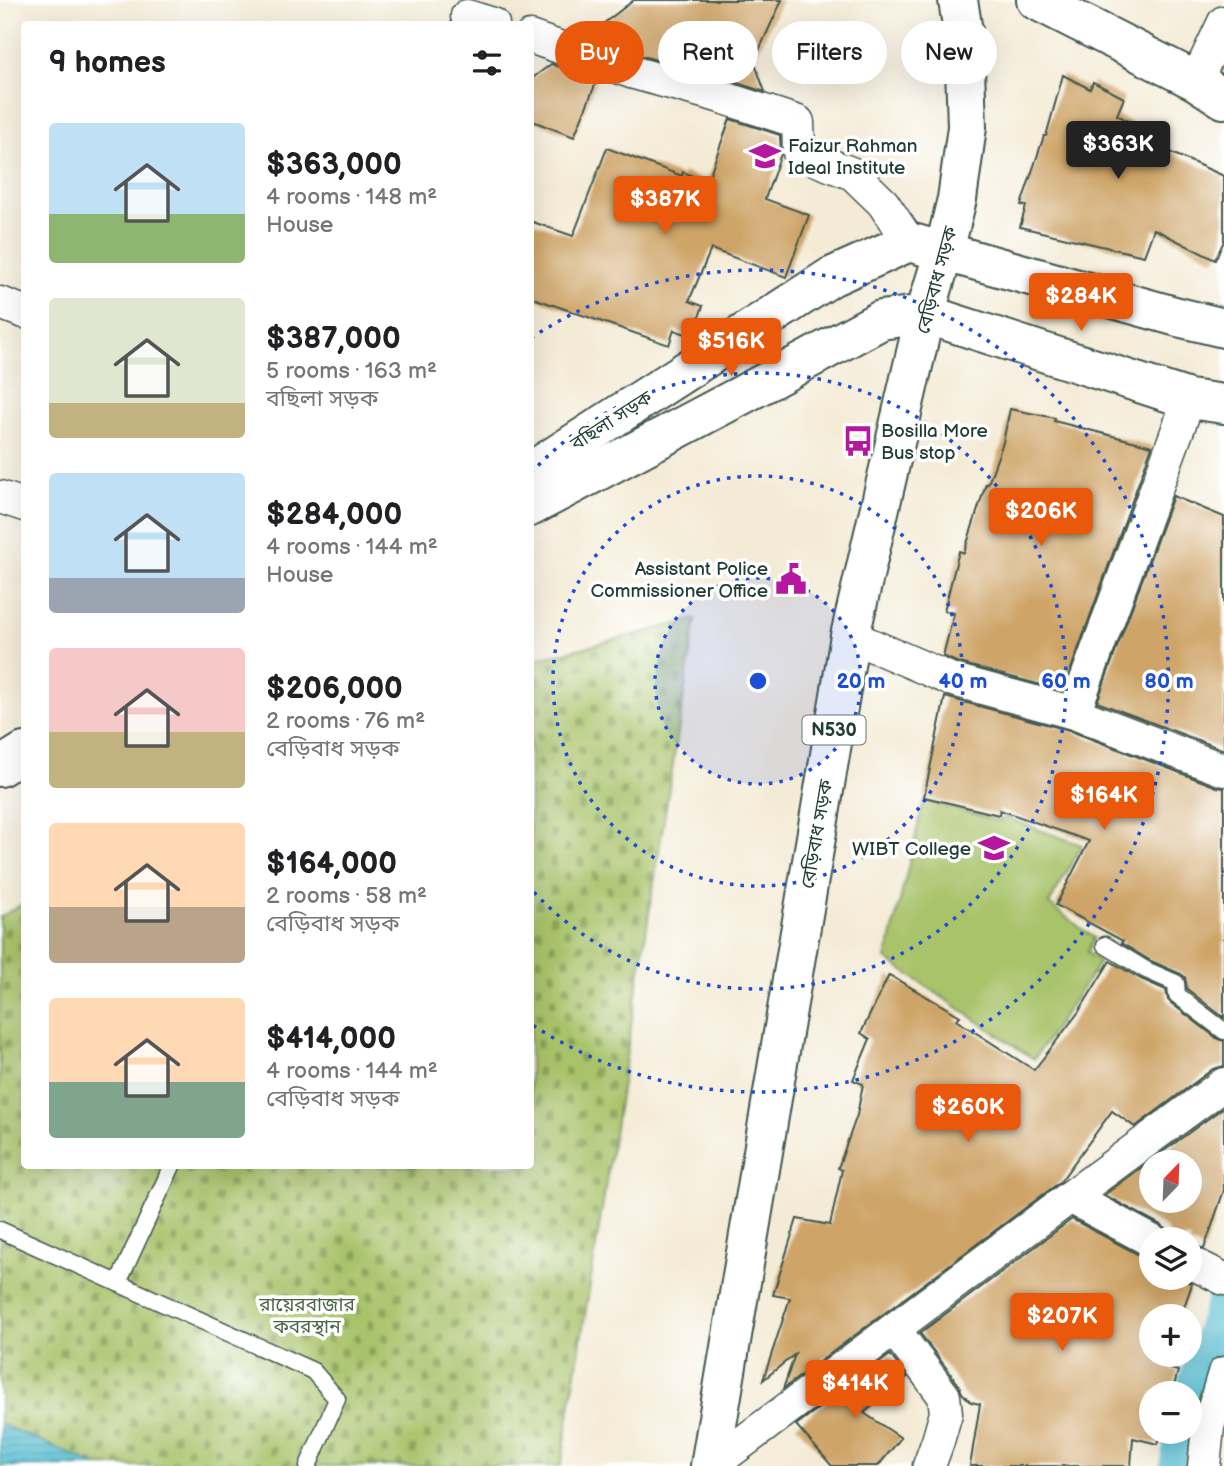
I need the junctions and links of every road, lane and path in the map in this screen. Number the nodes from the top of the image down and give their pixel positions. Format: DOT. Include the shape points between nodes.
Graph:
graph roads {
  1 [pos="958,0"];
  2 [pos="1042,1"];
  3 [pos="1224,22"];
  4 [pos="534,38"];
  5 [pos="1210,90"];
  6 [pos="927,247"];
  7 [pos="0,303"];
  8 [pos="21,311"];
  9 [pos="925,314"];
  10 [pos="1224,328"];
  11 [pos="1207,402"];
  12 [pos="534,469"];
  13 [pos="0,497"];
  14 [pos="21,504"];
  15 [pos="534,505"];
  16 [pos="850,636"];
  17 [pos="1074,713"];
  18 [pos="21,754"];
  19 [pos="0,767"];
  20 [pos="1224,770"];
  21 [pos="1105,945"];
  22 [pos="1224,1031"];
  23 [pos="1224,1084"];
  24 [pos="171,1169"];
  25 [pos="1070,1197"];
  26 [pos="0,1230"];
  27 [pos="1139,1234"];
  28 [pos="118,1283"];
  29 [pos="894,1329"];
  30 [pos="1224,1373"];
  31 [pos="308,1466"];
  32 [pos="710,1466"];
  33 [pos="929,1466"];
  34 [pos="1204,1466"];
  1 -- 6 [label="main road, বেড়িবাধ সড়ক / N530" via="967,127 957,198"];
  2 -- 5 [label="main road"];
  3 -- 5 [label="street"];
  4 -- 6 [label="street" via="798,122 799,153 853,174"];
  6 -- 9 [label="main road, বেড়িবাধ সড়ক / N530"];
  6 -- 10 [label="main road"];
  6 -- 12 [label="main road, বছিলা সড়ক" via="831,277"];
  7 -- 8 [label="street"];
  9 -- 11 [label="main road"];
  9 -- 15 [label="main road, বছিলা সড়ক" via="881,320"];
  9 -- 16 [label="main road, বেড়িবাধ সড়ক / N530"];
  11 -- 17 [label="street"];
  13 -- 14 [label="street"];
  16 -- 17 [label="street" via="950,679"];
  16 -- 32 [label="main road, বেড়িবাধ সড়ক / N530"];
  17 -- 20 [label="street"];
  18 -- 19 [label="main road"];
  21 -- 22 [label="lane" via="1176,983 1177,995"];
  23 -- 25 [label="street"];
  24 -- 28 [label="lane"];
  25 -- 27 [label="street"];
  25 -- 29 [label="street"];
  26 -- 28 [label="lane"];
  28 -- 31 [label="lane" via="313,1371 337,1399"];
  29 -- 32 [label="street"];
  29 -- 33 [label="street" via="944,1396 946,1413"];
  30 -- 34 [label="street" via="1208,1427"];
}
